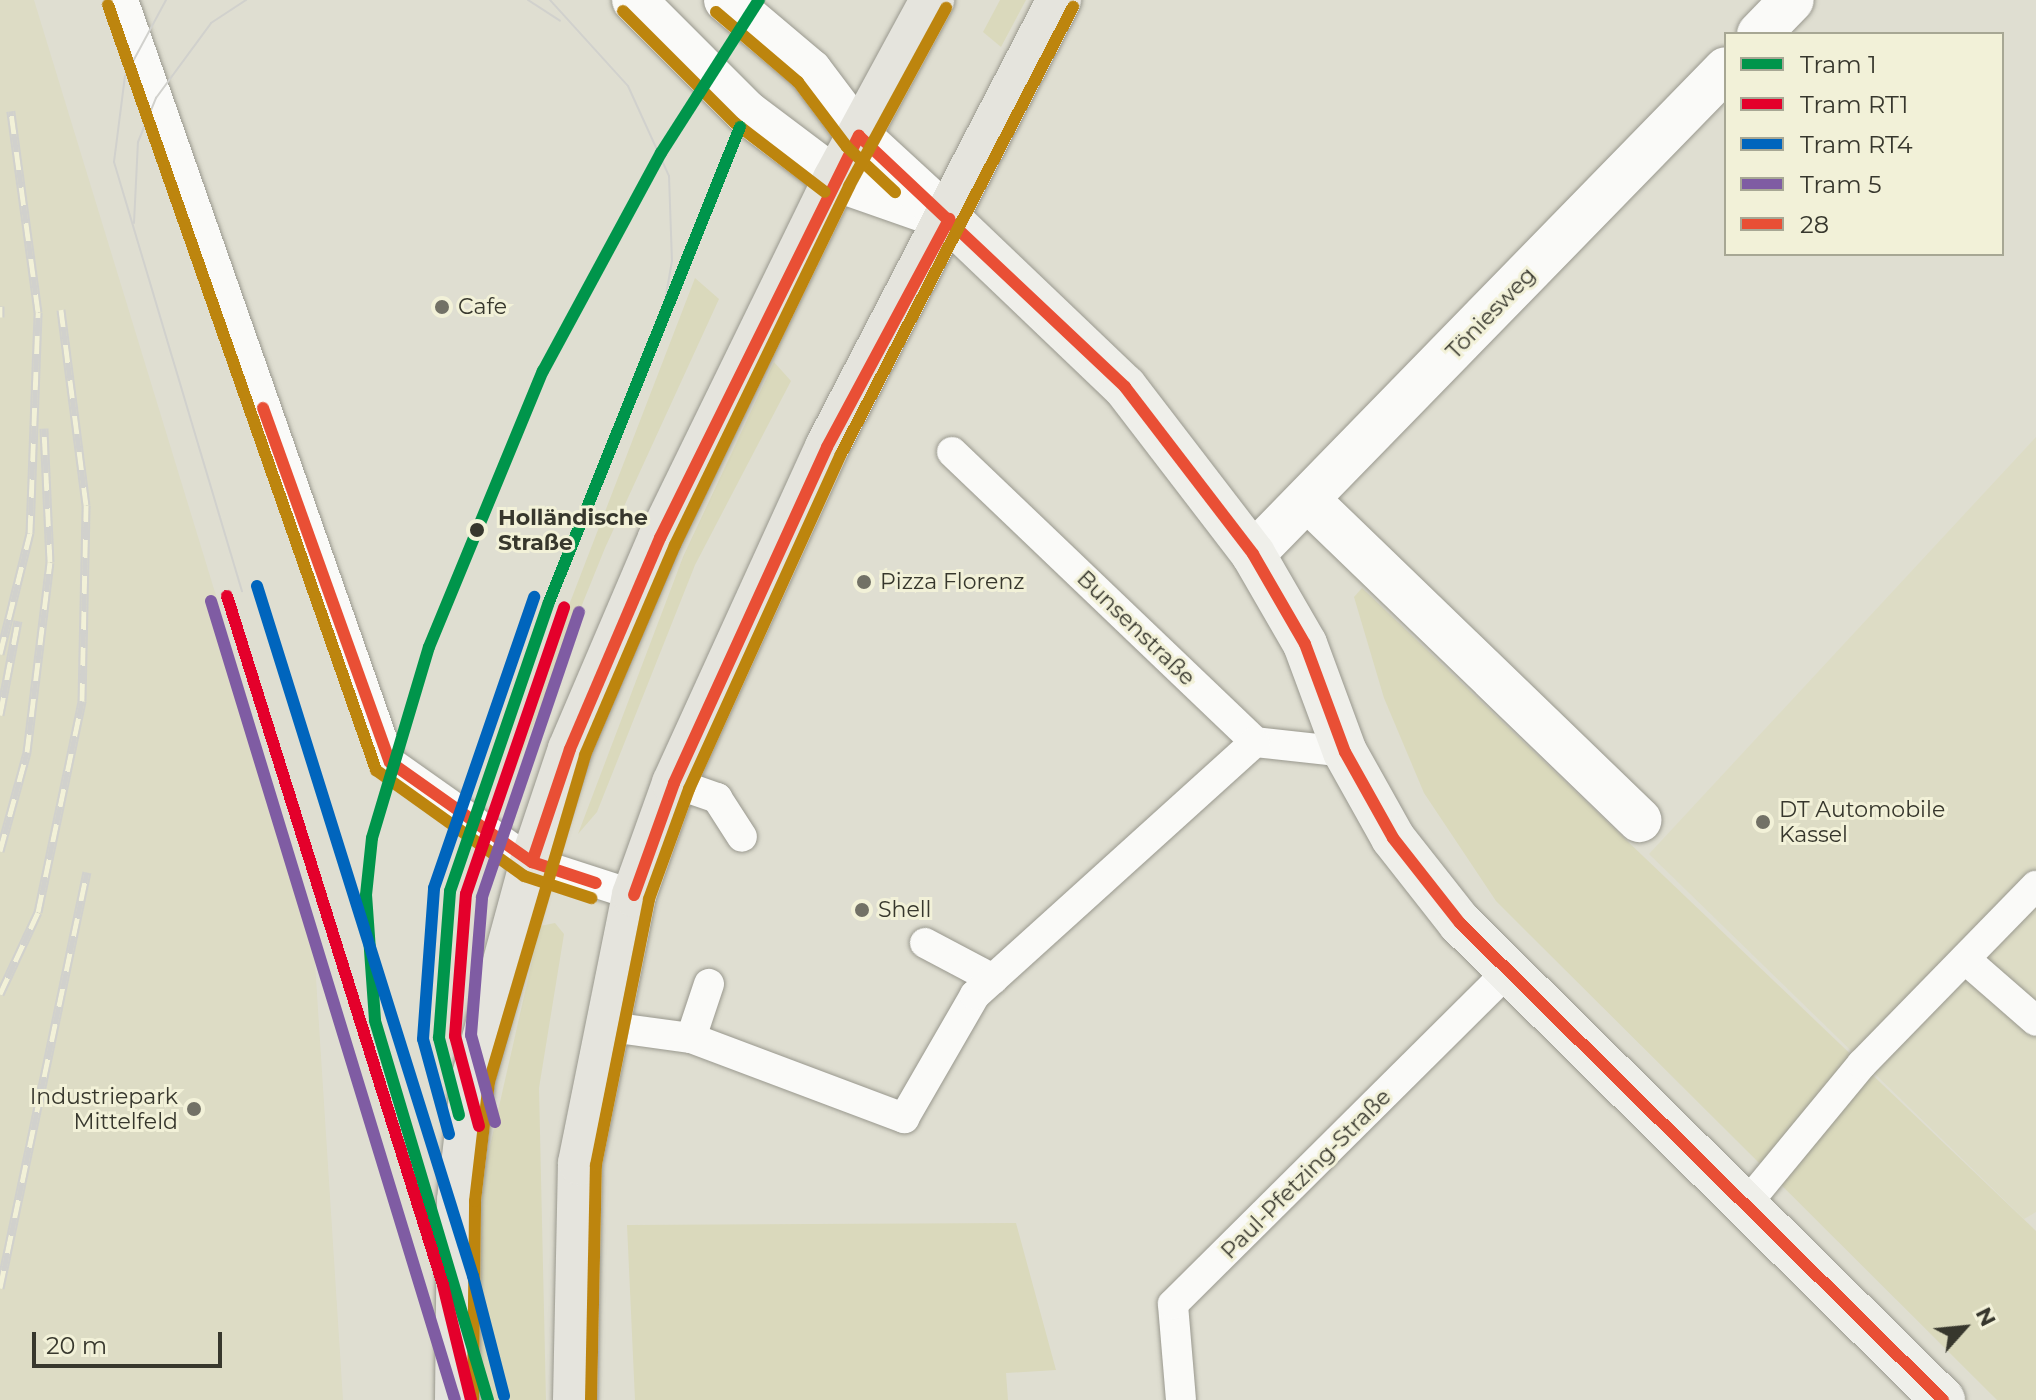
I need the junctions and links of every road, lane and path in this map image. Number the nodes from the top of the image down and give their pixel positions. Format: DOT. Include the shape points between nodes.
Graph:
graph roads {
  1 [pos="123,0"];
  2 [pos="634,0"];
  3 [pos="726,0"];
  4 [pos="932,0"];
  5 [pos="1059,0"];
  6 [pos="1792,0"];
  7 [pos="1761,32"];
  8 [pos="1724,71"];
  9 [pos="859,136"];
  10 [pos="835,179"];
  11 [pos="949,219"];
  12 [pos="952,452"];
  13 [pos="1310,502"];
  14 [pos="1253,554"];
  15 [pos="1255,742"];
  16 [pos="1345,752"];
  17 [pos="674,783"];
  18 [pos="1639,820"];
  19 [pos="742,837"];
  20 [pos="532,862"];
  21 [pos="2036,886"];
  22 [pos="634,895"];
  23 [pos="925,943"];
  24 [pos="1965,959"];
  25 [pos="1505,974"];
  26 [pos="993,979"];
  27 [pos="709,984"];
  28 [pos="2036,1021"];
  29 [pos="603,1026"];
  30 [pos="691,1038"];
  31 [pos="1744,1207"];
  32 [pos="457,1400"];
  33 [pos="575,1400"];
  34 [pos="1181,1400"];
  35 [pos="1943,1400"];
  1 -- 20 [label="lane" via="371,722 390,762"];
  2 -- 10 [label="street" via="746,112"];
  3 -- 9 [label="street" via="810,71"];
  4 -- 9 [label="main road"];
  5 -- 11 [label="main road"];
  6 -- 7 [label="street"];
  8 -- 13 [label="street, Töniesweg"];
  9 -- 10 [label="main road"];
  9 -- 11 [label="street"];
  10 -- 11 [label="street"];
  10 -- 20 [label="main road" via="660,538 570,749"];
  11 -- 14 [label="main road" via="1125,387"];
  11 -- 17 [label="main road" via="827,447"];
  12 -- 15 [label="lane, Bunsenstraße"];
  13 -- 14 [label="street, Töniesweg"];
  13 -- 18 [label="street"];
  14 -- 16 [label="main road" via="1305,644"];
  15 -- 16 [label="lane"];
  15 -- 26 [label="lane"];
  16 -- 25 [label="main road" via="1393,838"];
  17 -- 19 [label="lane" via="717,798"];
  17 -- 22 [label="main road"];
  20 -- 22 [label="lane"];
  20 -- 32 [label="main road" via="473,1079 459,1200"];
  21 -- 24 [label="lane"];
  22 -- 29 [label="main road"];
  23 -- 26 [label="lane"];
  24 -- 28 [label="lane"];
  24 -- 31 [label="lane" via="1862,1064"];
  25 -- 31 [label="main road"];
  25 -- 34 [label="lane, Paul-Pfetzing-Straße" via="1173,1304"];
  26 -- 30 [label="lane" via="975,995 904,1118"];
  27 -- 30 [label="lane"];
  29 -- 30 [label="lane"];
  29 -- 33 [label="main road" via="580,1163"];
  31 -- 35 [label="main road"];
}
